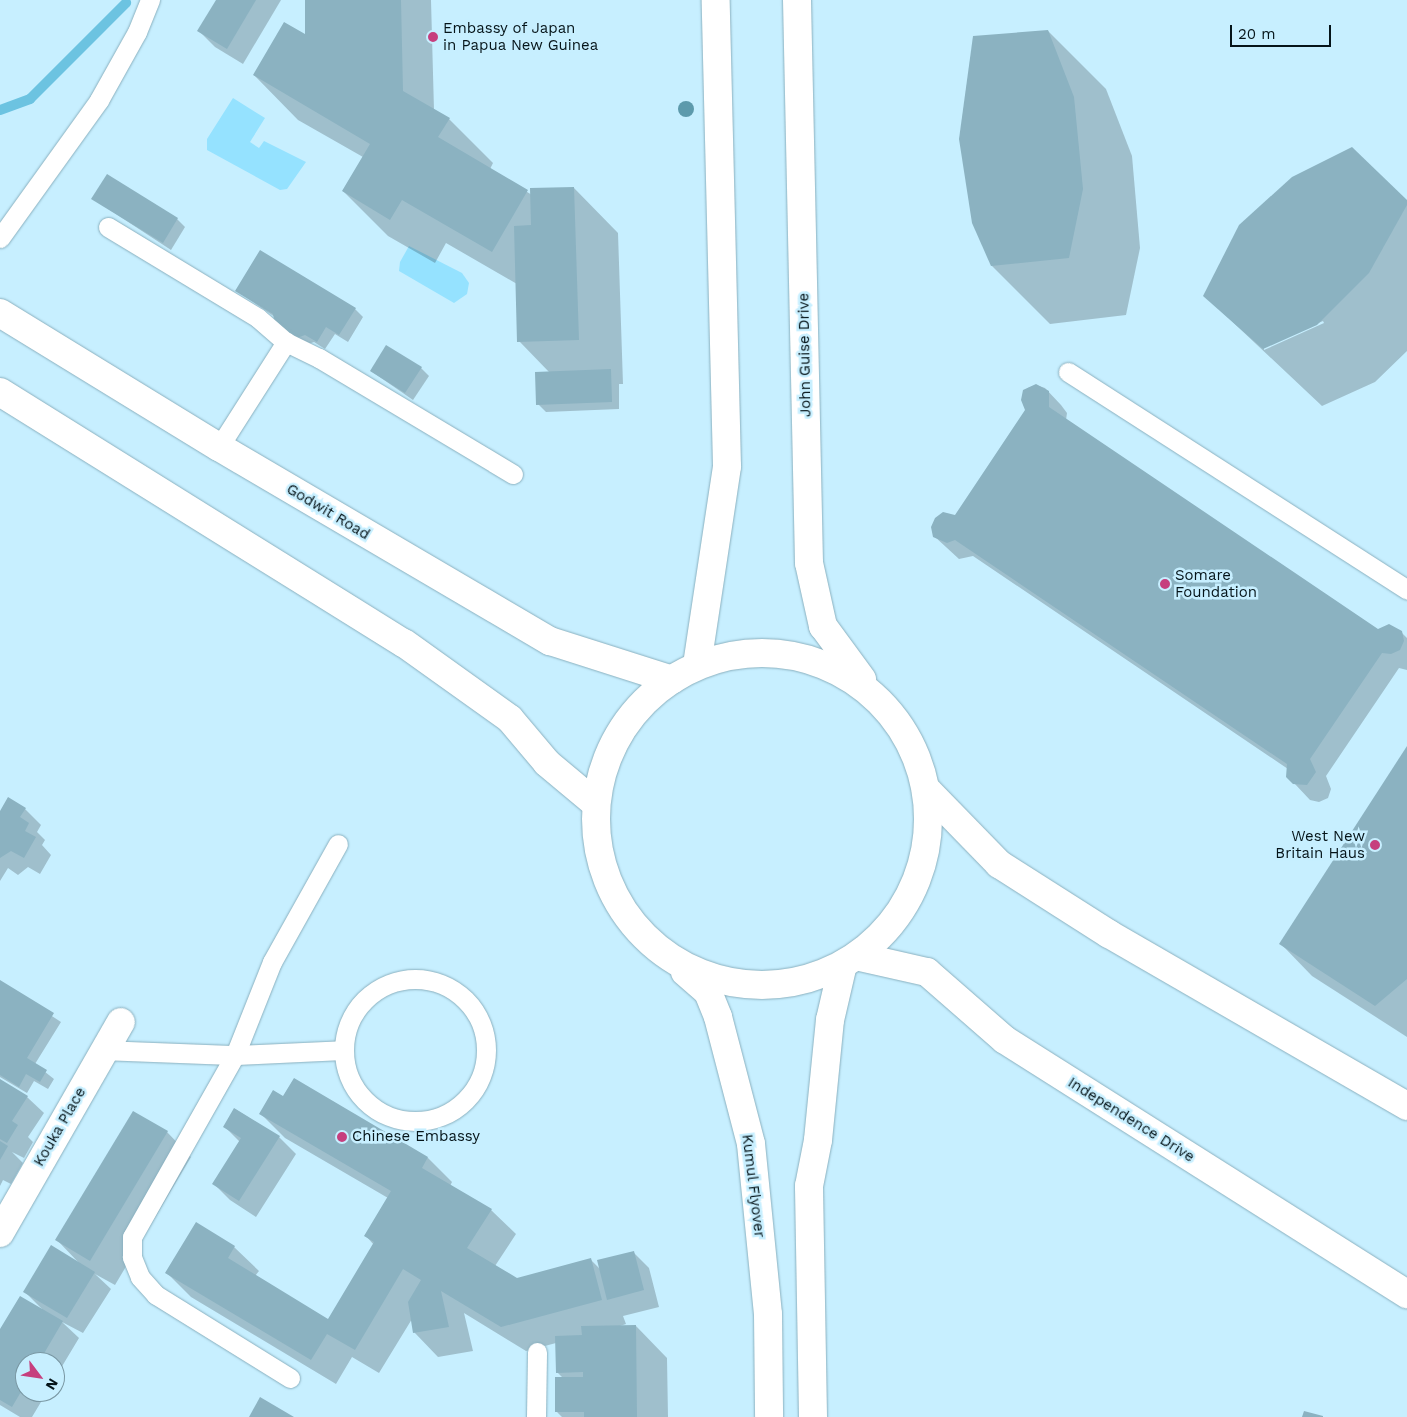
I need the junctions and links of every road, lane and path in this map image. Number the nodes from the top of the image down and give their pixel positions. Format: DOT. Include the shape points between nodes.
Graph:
graph roads {
  1 [pos="150,0"];
  2 [pos="716,0"];
  3 [pos="797,0"];
  4 [pos="108,228"];
  5 [pos="0,238"];
  6 [pos="0,313"];
  7 [pos="286,342"];
  8 [pos="1068,372"];
  9 [pos="0,392"];
  10 [pos="218,447"];
  11 [pos="513,474"];
  12 [pos="1407,590"];
  13 [pos="697,665"];
  14 [pos="672,680"];
  15 [pos="872,692"];
  16 [pos="926,789"];
  17 [pos="596,804"];
  18 [pos="338,844"];
  19 [pos="638,932"];
  20 [pos="849,960"];
  21 [pos="121,1022"];
  22 [pos="104,1050"];
  23 [pos="344,1050"];
  24 [pos="235,1055"];
  25 [pos="1407,1106"];
  26 [pos="0,1233"];
  27 [pos="1407,1294"];
  28 [pos="537,1352"];
  29 [pos="290,1378"];
  30 [pos="536,1417"];
  31 [pos="769,1417"];
  32 [pos="813,1417"];
  1 -- 5 [label="lane" via="137,32 99,100"];
  2 -- 13 [label="main road" via="727,466"];
  3 -- 15 [label="main road, John Guise Drive" via="809,563 823,626"];
  4 -- 7 [label="lane" via="258,318"];
  6 -- 10 [label="main road, Godwit Road"];
  7 -- 10 [label="lane"];
  7 -- 11 [label="lane" via="328,363"];
  8 -- 12 [label="lane"];
  9 -- 17 [label="main road" via="404,643 510,718 547,763"];
  10 -- 14 [label="main road, Godwit Road" via="550,641"];
  13 -- 14 [label="main road"];
  13 -- 15 [label="main road" via="742,653 789,654 833,667"];
  14 -- 17 [label="main road" via="626,723 606,762"];
  15 -- 16 [label="main road" via="907,736"];
  16 -- 20 [label="main road" via="927,837 915,883 891,924"];
  16 -- 25 [label="main road" via="999,864 1109,934"];
  17 -- 19 [label="main road" via="597,839 604,873 618,904"];
  18 -- 24 [label="lane" via="272,962"];
  19 -- 20 [label="main road" via="673,960 722,980 757,986 802,980"];
  19 -- 31 [label="main road, Kumul Flyover" via="708,992 718,1017 750,1144 768,1314"];
  20 -- 27 [label="main road, Independence Drive" via="928,972 1005,1040"];
  20 -- 32 [label="main road" via="830,1020 818,1140 809,1186"];
  21 -- 22 [label="main road, Kouka Place"];
  22 -- 24 [label="lane"];
  22 -- 26 [label="main road, Kouka Place"];
  23 -- 23 [label="lane" via="348,1074 360,1096 379,1112 426,1121 449,1113 469,1097 482,1076 487,1054 485,1031 475,1011 460,994 441,983 419,978 396,981 376,990 360,1005 348,1025"];
  23 -- 24 [label="lane"];
  24 -- 29 [label="lane" via="132,1237 132,1257 140,1277 156,1296"];
  28 -- 30 [label="lane"];
}
